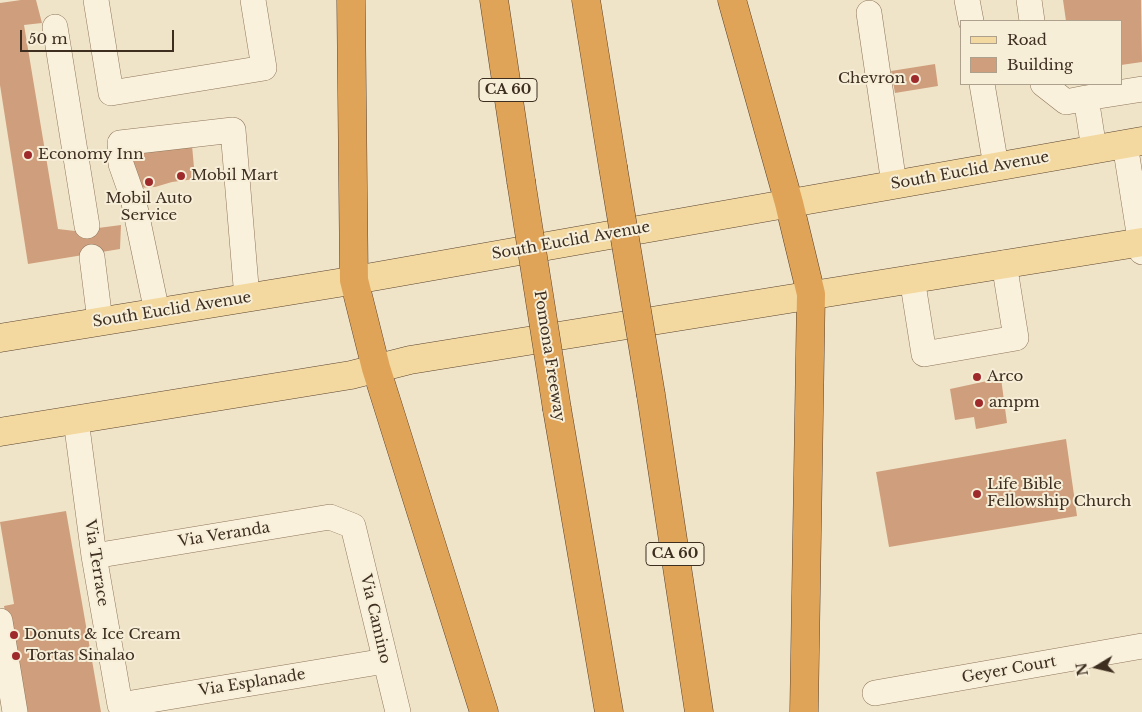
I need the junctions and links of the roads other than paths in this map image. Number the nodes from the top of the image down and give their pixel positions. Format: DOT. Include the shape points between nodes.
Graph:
graph roads {
  1 [pos="96,0"];
  2 [pos="253,0"];
  3 [pos="351,0"];
  4 [pos="494,0"];
  5 [pos="586,0"];
  6 [pos="732,0"];
  7 [pos="967,0"];
  8 [pos="1029,0"];
  9 [pos="869,13"];
  10 [pos="971,20"];
  11 [pos="1032,20"];
  12 [pos="55,27"];
  13 [pos="984,85"];
  14 [pos="1044,85"];
  15 [pos="1142,89"];
  16 [pos="1086,98"];
  17 [pos="1134,142"];
  18 [pos="1094,149"];
  19 [pos="996,166"];
  20 [pos="894,184"];
  21 [pos="789,202"];
  22 [pos="87,226"];
  23 [pos="1142,245"];
  24 [pos="92,257"];
  25 [pos="1004,263"];
  26 [pos="912,278"];
  27 [pos="354,280"];
  28 [pos="811,294"];
  29 [pos="247,298"];
  30 [pos="157,312"];
  31 [pos="100,321"];
  32 [pos="0,338"];
  33 [pos="376,368"];
  34 [pos="76,420"];
  35 [pos="0,432"];
  36 [pos="353,526"];
  37 [pos="94,556"];
  38 [pos="0,621"];
  39 [pos="1142,646"];
  40 [pos="385,661"];
  41 [pos="875,692"];
  42 [pos="120,705"];
  43 [pos="15,712"];
  44 [pos="398,712"];
  45 [pos="484,712"];
  46 [pos="609,712"];
  47 [pos="699,712"];
  48 [pos="804,712"];
  1 -- 2 [label="street" via="111,93 264,68"];
  3 -- 27 [label="highway"];
  4 -- 46 [label="highway, Pomona Freeway / CA 60, bridge" via="557,409"];
  5 -- 47 [label="highway, CA 60, bridge"];
  6 -- 21 [label="highway"];
  7 -- 10 [label="street"];
  8 -- 11 [label="street"];
  9 -- 20 [label="street"];
  12 -- 22 [label="street"];
  13 -- 19 [label="street"];
  14 -- 16 [label="street" via="1066,102"];
  15 -- 16 [label="street"];
  16 -- 18 [label="street"];
  17 -- 18 [label="main road, South Euclid Avenue"];
  17 -- 23 [label="street"];
  18 -- 19 [label="main road, South Euclid Avenue"];
  19 -- 20 [label="main road, South Euclid Avenue"];
  20 -- 21 [label="main road, South Euclid Avenue"];
  21 -- 27 [label="main road, South Euclid Avenue"];
  21 -- 28 [label="highway"];
  23 -- 25 [label="main road"];
  24 -- 31 [label="street"];
  25 -- 26 [label="main road"];
  25 -- 26 [label="street" via="1016,338 924,354"];
  26 -- 28 [label="main road"];
  27 -- 29 [label="main road, South Euclid Avenue"];
  27 -- 33 [label="highway"];
  28 -- 33 [label="main road"];
  28 -- 48 [label="highway"];
  29 -- 30 [label="main road, South Euclid Avenue"];
  29 -- 30 [label="street" via="233,130 120,143 122,164 134,198"];
  30 -- 31 [label="main road, South Euclid Avenue"];
  31 -- 32 [label="main road, South Euclid Avenue"];
  33 -- 34 [label="main road" via="351,375"];
  33 -- 45 [label="highway"];
  34 -- 35 [label="main road"];
  34 -- 37 [label="street, Via Terrace"];
  36 -- 37 [label="street, Via Veranda" via="330,517"];
  36 -- 40 [label="street, Via Camino"];
  37 -- 42 [label="street, Via Terrace"];
  38 -- 43 [label="street"];
  39 -- 41 [label="street, Geyer Court"];
  40 -- 42 [label="street, Via Esplanade"];
  40 -- 44 [label="street, Via Camino"];
}
